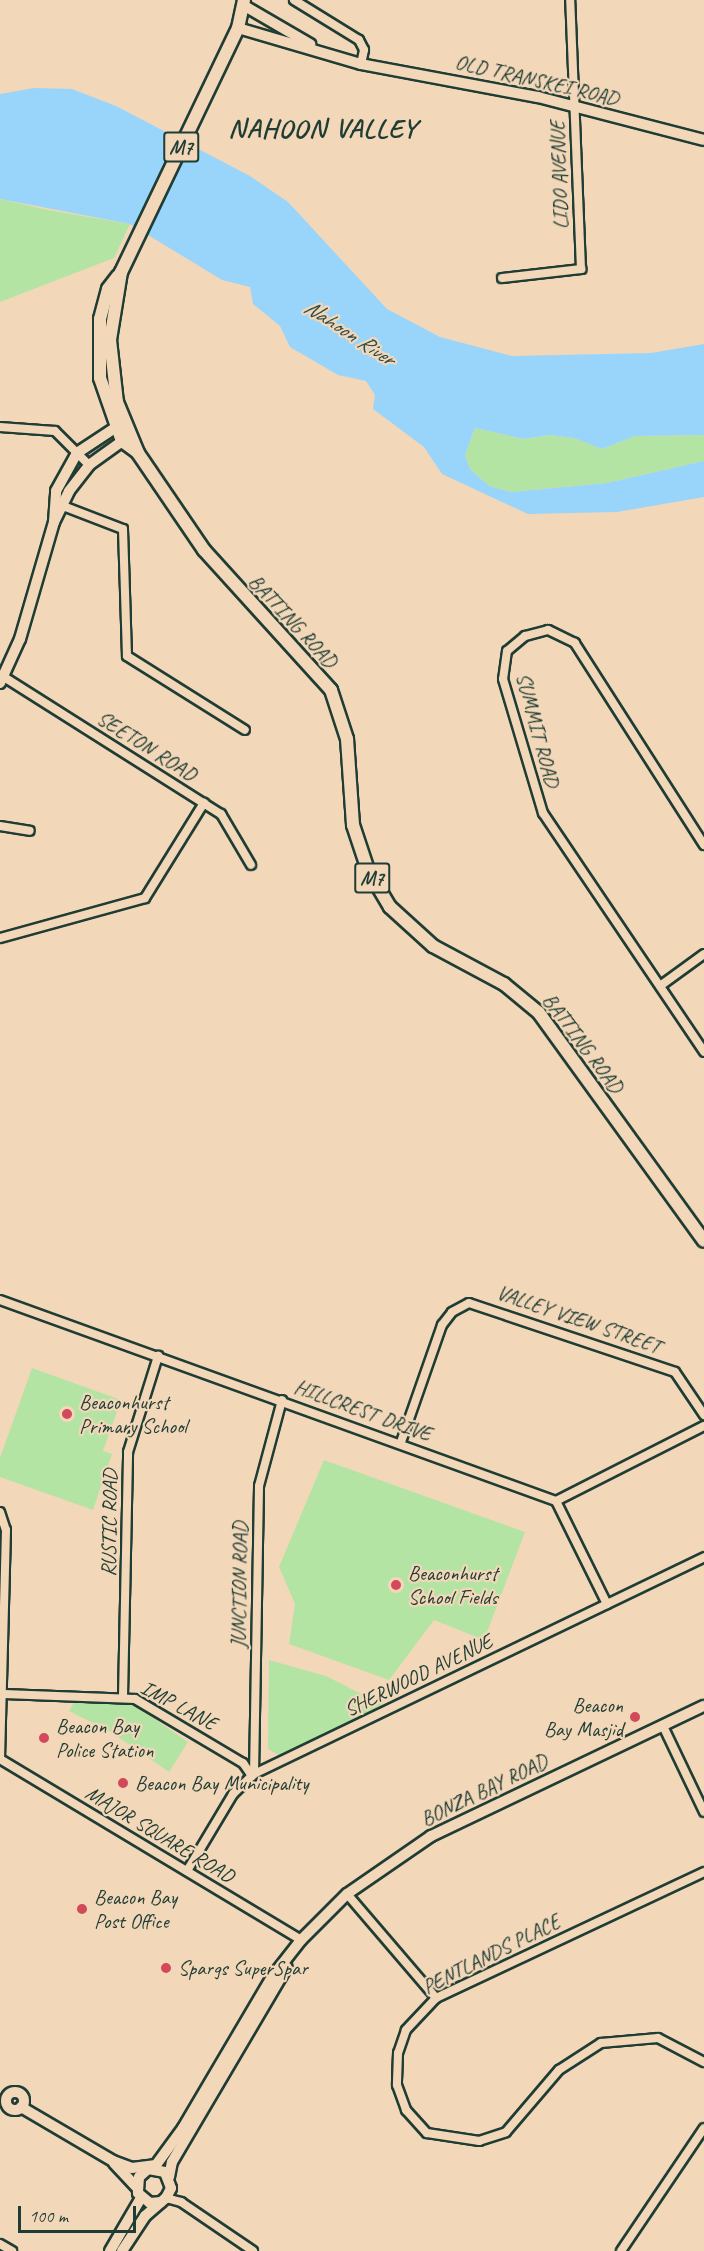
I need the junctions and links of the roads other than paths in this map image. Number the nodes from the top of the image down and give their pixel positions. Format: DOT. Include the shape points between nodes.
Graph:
graph roads {
  1 [pos="294,0"];
  2 [pos="570,0"];
  3 [pos="243,2"];
  4 [pos="238,28"];
  5 [pos="325,54"];
  6 [pos="361,64"];
  7 [pos="574,105"];
  8 [pos="704,140"];
  9 [pos="502,278"];
  10 [pos="119,424"];
  11 [pos="0,427"];
  12 [pos="126,438"];
  13 [pos="77,453"];
  14 [pos="89,465"];
  15 [pos="63,506"];
  16 [pos="54,522"];
  17 [pos="2,680"];
  18 [pos="245,730"];
  19 [pos="204,803"];
  20 [pos="0,826"];
  21 [pos="30,831"];
  22 [pos="704,845"];
  23 [pos="251,865"];
  24 [pos="0,938"];
  25 [pos="704,954"];
  26 [pos="660,986"];
  27 [pos="704,1052"];
  28 [pos="704,1241"];
  29 [pos="0,1300"];
  30 [pos="158,1356"];
  31 [pos="282,1400"];
  32 [pos="704,1415"];
  33 [pos="704,1426"];
  34 [pos="401,1442"];
  35 [pos="556,1501"];
  36 [pos="0,1512"];
  37 [pos="704,1557"];
  38 [pos="607,1604"];
  39 [pos="4,1694"];
  40 [pos="123,1696"];
  41 [pos="704,1706"];
  42 [pos="663,1726"];
  43 [pos="0,1758"];
  44 [pos="253,1775"];
  45 [pos="704,1812"];
  46 [pos="187,1870"];
  47 [pos="704,1872"];
  48 [pos="348,1894"];
  49 [pos="301,1940"];
  50 [pos="436,1998"];
  51 [pos="704,2062"];
  52 [pos="4,2095"];
  53 [pos="704,2128"];
  54 [pos="113,2161"];
  55 [pos="148,2169"];
  56 [pos="170,2180"];
  57 [pos="139,2193"];
  58 [pos="164,2200"];
  59 [pos="181,2202"];
  60 [pos="0,2244"];
  61 [pos="12,2251"];
  62 [pos="110,2251"];
  63 [pos="122,2251"];
  64 [pos="252,2251"];
  65 [pos="621,2251"];
  1 -- 6 [label="street" via="359,40 364,50"];
  2 -- 7 [label="street, LIDO AVENUE"];
  3 -- 4 [label="main road, OLD TRANSKEI ROAD"];
  3 -- 5 [label="street, OLD TRANSKEI ROAD"];
  4 -- 5 [label="street, OLD TRANSKEI ROAD"];
  4 -- 10 [label="main road, BATTING ROAD / M7" via="121,272 110,340"];
  5 -- 6 [label="street, OLD TRANSKEI ROAD"];
  6 -- 7 [label="street, OLD TRANSKEI ROAD"];
  7 -- 8 [label="street, OLD TRANSKEI ROAD"];
  7 -- 9 [label="street, LIDO AVENUE" via="580,269"];
  10 -- 12 [label="main road, BATTING ROAD / M7"];
  10 -- 13 [label="street"];
  11 -- 13 [label="street" via="55,431"];
  12 -- 14 [label="street"];
  12 -- 28 [label="main road, BATTING ROAD / M7" via="231,583 331,690 347,739 353,825 368,870 390,907 433,946 504,984 539,1013"];
  13 -- 14 [label="street"];
  13 -- 16 [label="street" via="56,491"];
  14 -- 15 [label="street"];
  15 -- 16 [label="street"];
  15 -- 18 [label="street" via="123,529 127,656"];
  16 -- 17 [label="street"];
  17 -- 19 [label="street, SEETON ROAD"];
  19 -- 23 [label="street, SEETON ROAD" via="225,818"];
  19 -- 24 [label="street" via="145,898"];
  20 -- 21 [label="street"];
  22 -- 26 [label="street, SUMMIT ROAD" via="576,643 548,630 525,636 507,651 503,679 543,813"];
  25 -- 26 [label="street"];
  26 -- 27 [label="street, SUMMIT ROAD"];
  29 -- 30 [label="street, HILLCREST DRIVE"];
  30 -- 31 [label="street, HILLCREST DRIVE"];
  30 -- 40 [label="street, RUSTIC ROAD" via="128,1452"];
  31 -- 34 [label="street, HILLCREST DRIVE"];
  31 -- 44 [label="street, JUNCTION ROAD" via="259,1486"];
  32 -- 34 [label="street, VALLEY VIEW STREET" via="675,1372 469,1304 452,1312 442,1325"];
  33 -- 35 [label="street"];
  34 -- 35 [label="street, HILLCREST DRIVE"];
  35 -- 38 [label="street"];
  36 -- 39 [label="street" via="6,1530"];
  37 -- 38 [label="street, SHERWOOD AVENUE"];
  38 -- 44 [label="street, SHERWOOD AVENUE"];
  39 -- 40 [label="street, IMP LANE"];
  39 -- 43 [label="street"];
  40 -- 44 [label="street, IMP LANE" via="185,1727 243,1763"];
  41 -- 42 [label="street, BONZA BAY ROAD"];
  42 -- 45 [label="street"];
  42 -- 48 [label="street, BONZA BAY ROAD" via="430,1836"];
  43 -- 46 [label="street, MAJOR SQUARE ROAD"];
  44 -- 46 [label="street, SHERWOOD AVENUE" via="229,1800"];
  46 -- 49 [label="street, MAJOR SQUARE ROAD"];
  47 -- 50 [label="street, PENTLANDS PLACE"];
  48 -- 49 [label="street, BONZA BAY ROAD"];
  48 -- 50 [label="street"];
  49 -- 55 [label="street, BONZA BAY ROAD" via="272,1977 164,2158"];
  49 -- 56 [label="street, BONZA BAY ROAD" via="172,2162"];
  50 -- 51 [label="street, PENTLANDS PLACE" via="406,2030 398,2053 397,2085 415,2121 438,2137 479,2141 506,2132 573,2058 614,2039 663,2039"];
  52 -- 54 [label="street" via="11,2109 21,2107"];
  53 -- 65 [label="street"];
  54 -- 55 [label="street"];
  54 -- 57 [label="street"];
  55 -- 56 [label="street" via="160,2169"];
  55 -- 57 [label="street" via="139,2177"];
  56 -- 58 [label="street"];
  56 -- 59 [label="street"];
  57 -- 58 [label="street"];
  57 -- 62 [label="street"];
  58 -- 59 [label="street"];
  58 -- 63 [label="street" via="145,2216"];
  59 -- 64 [label="street"];
  60 -- 61 [label="street"];
}
